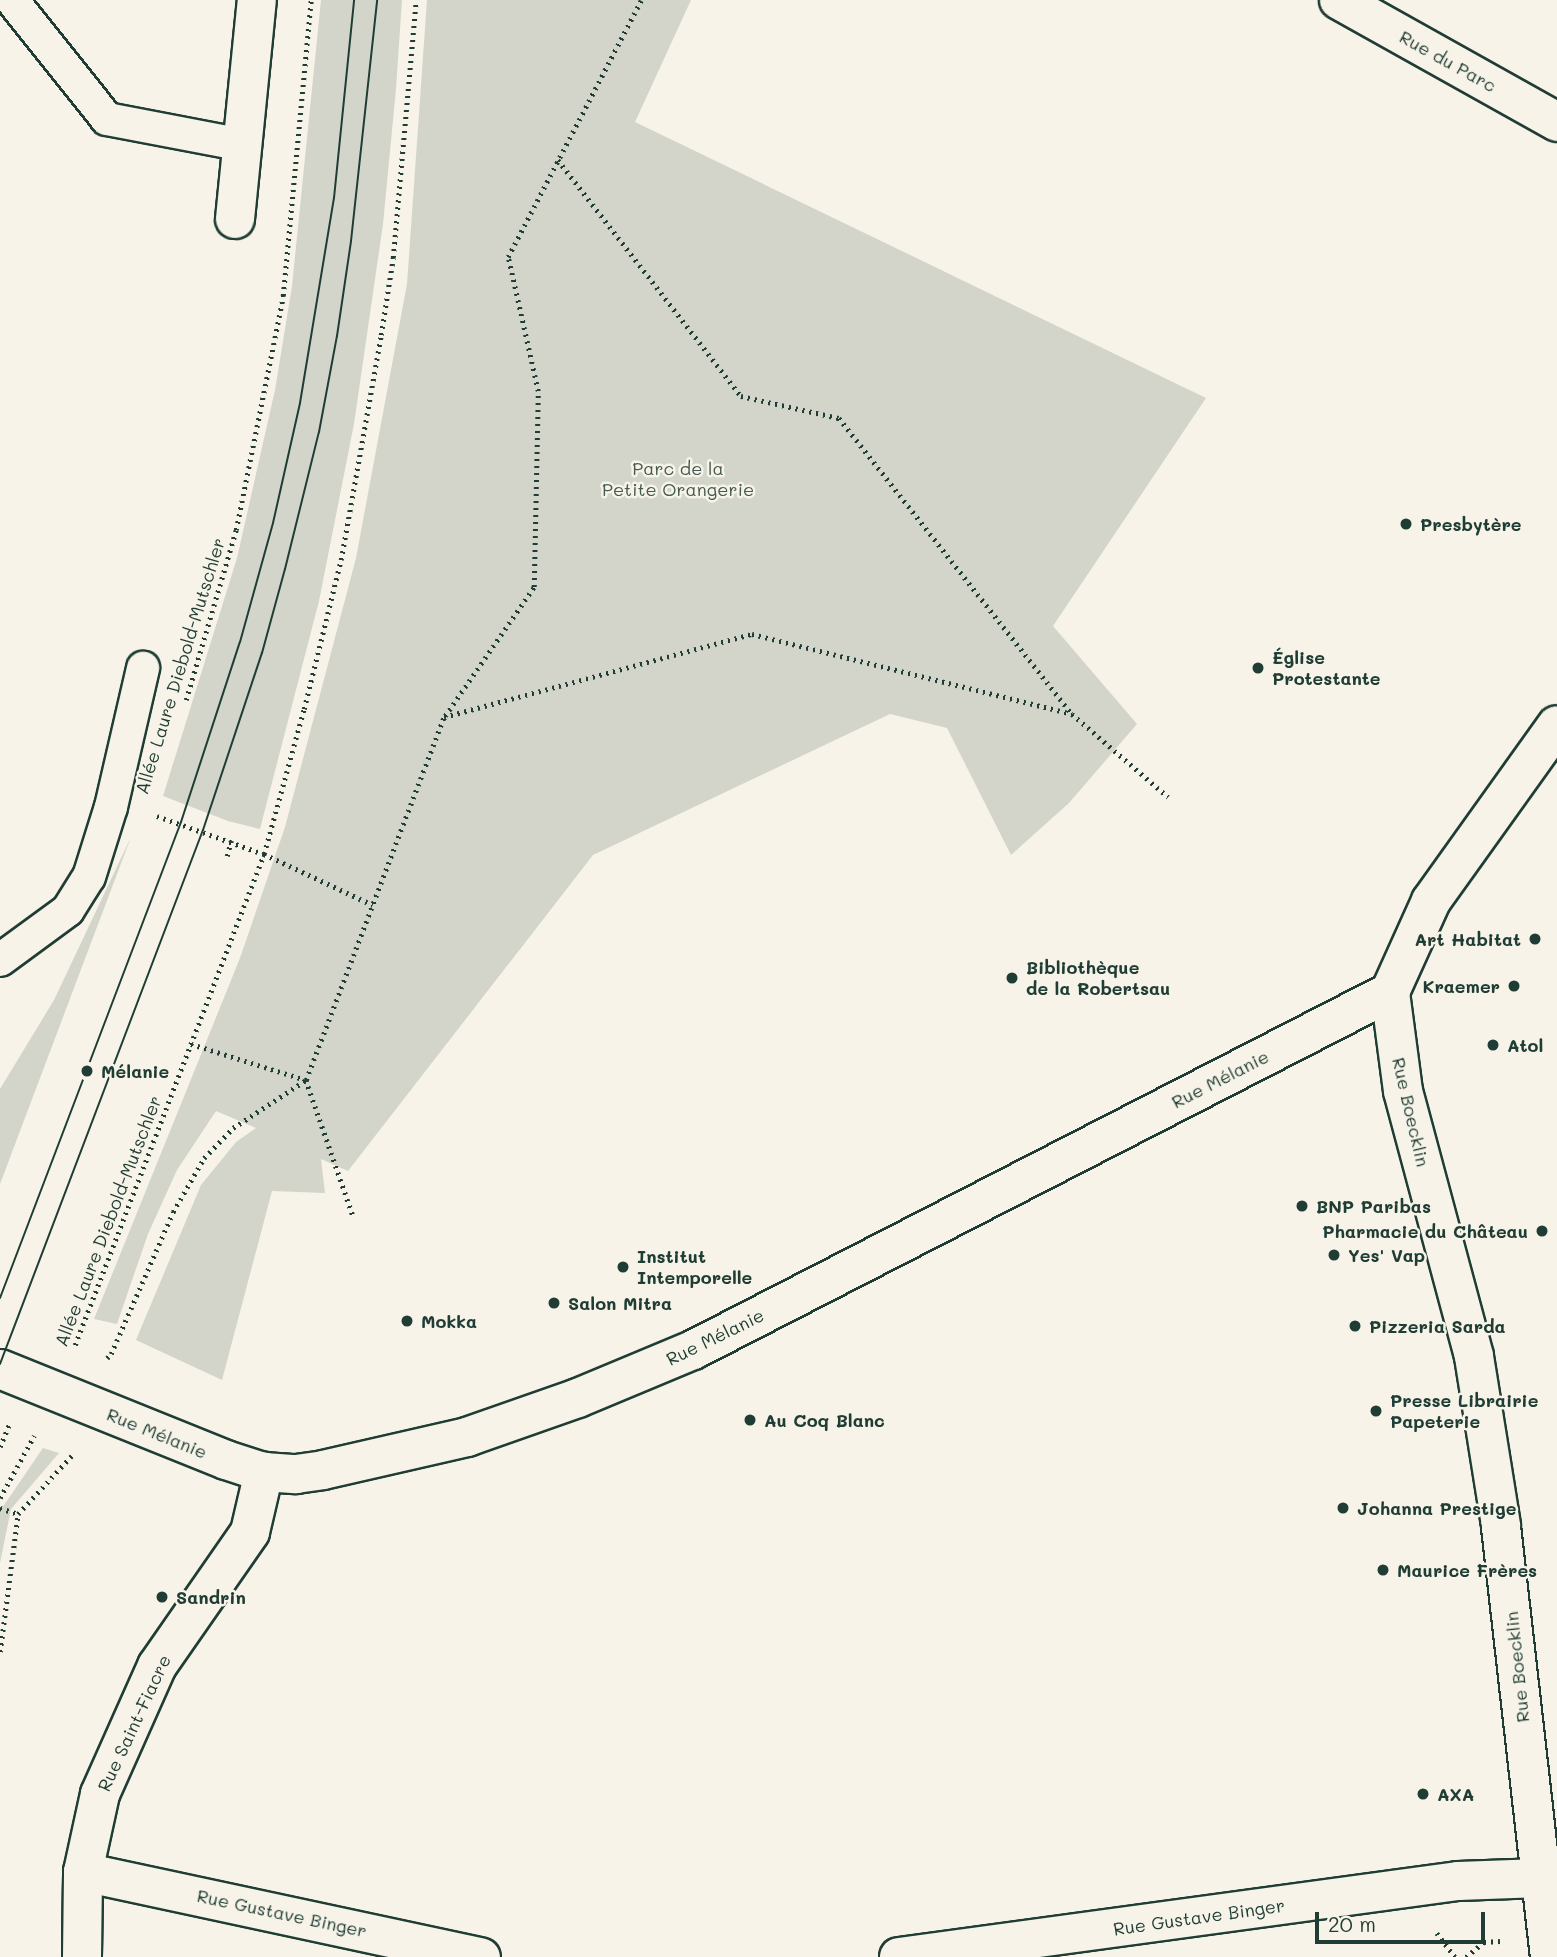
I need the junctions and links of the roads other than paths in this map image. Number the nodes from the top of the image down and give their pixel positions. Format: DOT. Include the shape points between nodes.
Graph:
graph roads {
  1 [pos="12,0"];
  2 [pos="257,0"];
  3 [pos="1339,0"];
  4 [pos="1557,122"];
  5 [pos="243,145"];
  6 [pos="236,219"];
  7 [pos="143,668"];
  8 [pos="1554,736"];
  9 [pos="0,960"];
  10 [pos="1390,992"];
  11 [pos="0,1368"];
  12 [pos="264,1472"];
  13 [pos="83,1872"];
  14 [pos="1541,1878"];
  15 [pos="961,1953"];
  16 [pos="82,1957"];
  17 [pos="481,1957"];
  18 [pos="899,1957"];
  19 [pos="1550,1957"];
  1 -- 5 [label="lane" via="107,119"];
  2 -- 5 [label="street"];
  3 -- 4 [label="street, Rue du Parc"];
  5 -- 6 [label="street"];
  7 -- 9 [label="lane" via="111,807 89,877 68,910"];
  8 -- 10 [label="street" via="1430,901"];
  10 -- 12 [label="street, Rue Mélanie" via="693,1350 467,1437 314,1471"];
  10 -- 14 [label="street, Rue Boecklin" via="1403,1091 1474,1356 1501,1525"];
  11 -- 12 [label="street, Rue Mélanie"];
  12 -- 13 [label="street, Rue Saint-Fiacre" via="250,1532 158,1665 100,1794"];
  13 -- 16 [label="street, Rue Saint-Fiacre"];
  13 -- 17 [label="street, Rue Gustave Binger"];
  14 -- 15 [label="street, Rue Gustave Binger" via="1458,1881"];
  14 -- 19 [label="street, Rue Boecklin"];
  15 -- 18 [label="street, Rue Gustave Binger"];
}
